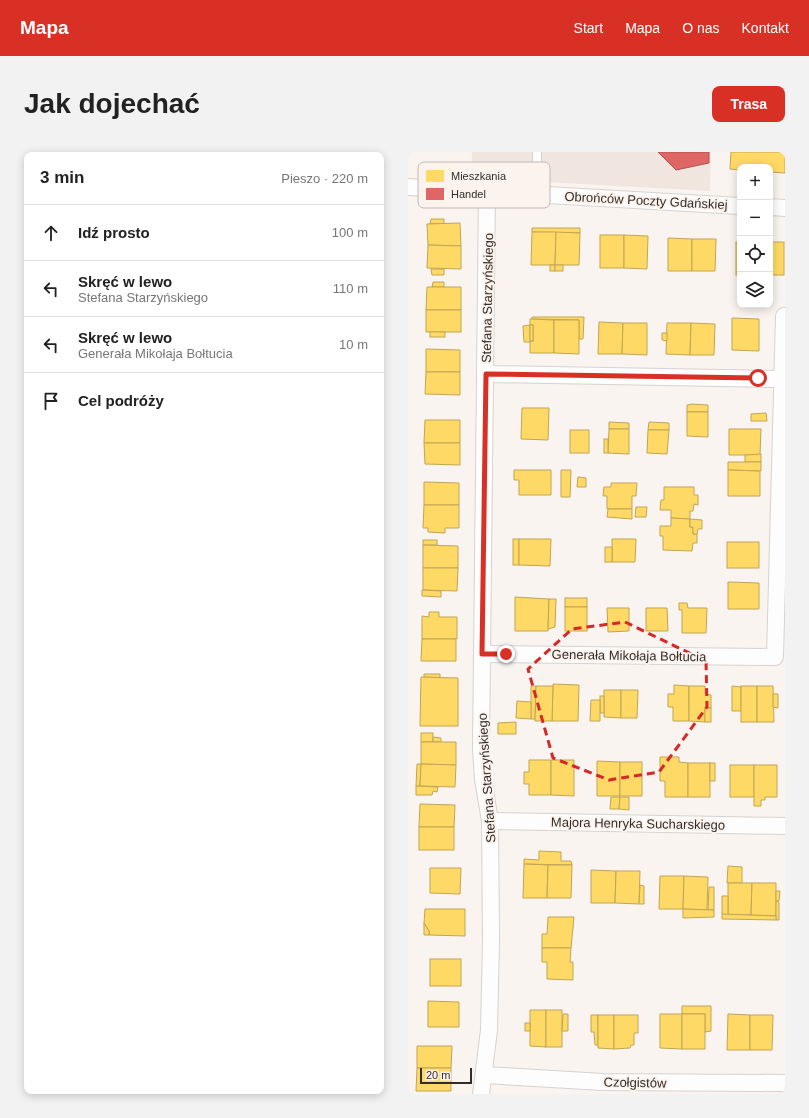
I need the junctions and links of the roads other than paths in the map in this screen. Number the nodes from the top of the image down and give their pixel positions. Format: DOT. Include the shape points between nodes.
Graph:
graph roads {
  1 [pos="408,187"];
  2 [pos="418,188"];
  3 [pos="550,195"];
  4 [pos="737,206"];
  5 [pos="773,207"];
  6 [pos="487,208"];
  7 [pos="785,208"];
  8 [pos="784,316"];
  9 [pos="486,374"];
  10 [pos="784,379"];
  11 [pos="482,654"];
  12 [pos="490,821"];
  13 [pos="785,826"];
  14 [pos="485,1075"];
  15 [pos="785,1083"];
  16 [pos="482,1094"];
  1 -- 2 [label="street, Obrońców Poczty Gdańskiej"];
  3 -- 4 [label="street, Obrońców Poczty Gdańskiej"];
  5 -- 7 [label="street"];
  6 -- 9 [label="street, Stefana Starzyńskiego"];
  8 -- 10 [label="street"];
  9 -- 10 [label="street"];
  9 -- 11 [label="street, Stefana Starzyńskiego"];
  10 -- 11 [label="street, Generała Mikołaja Bołtucia" via="775,657"];
  11 -- 12 [label="street, Stefana Starzyńskiego" via="481,748"];
  12 -- 13 [label="street, Majora Henryka Sucharskiego"];
  12 -- 14 [label="street, Stefana Starzyńskiego" via="489,1030"];
  14 -- 15 [label="street, Czołgistów" via="603,1082"];
  14 -- 16 [label="street, Stefana Starzyńskiego"];
}
